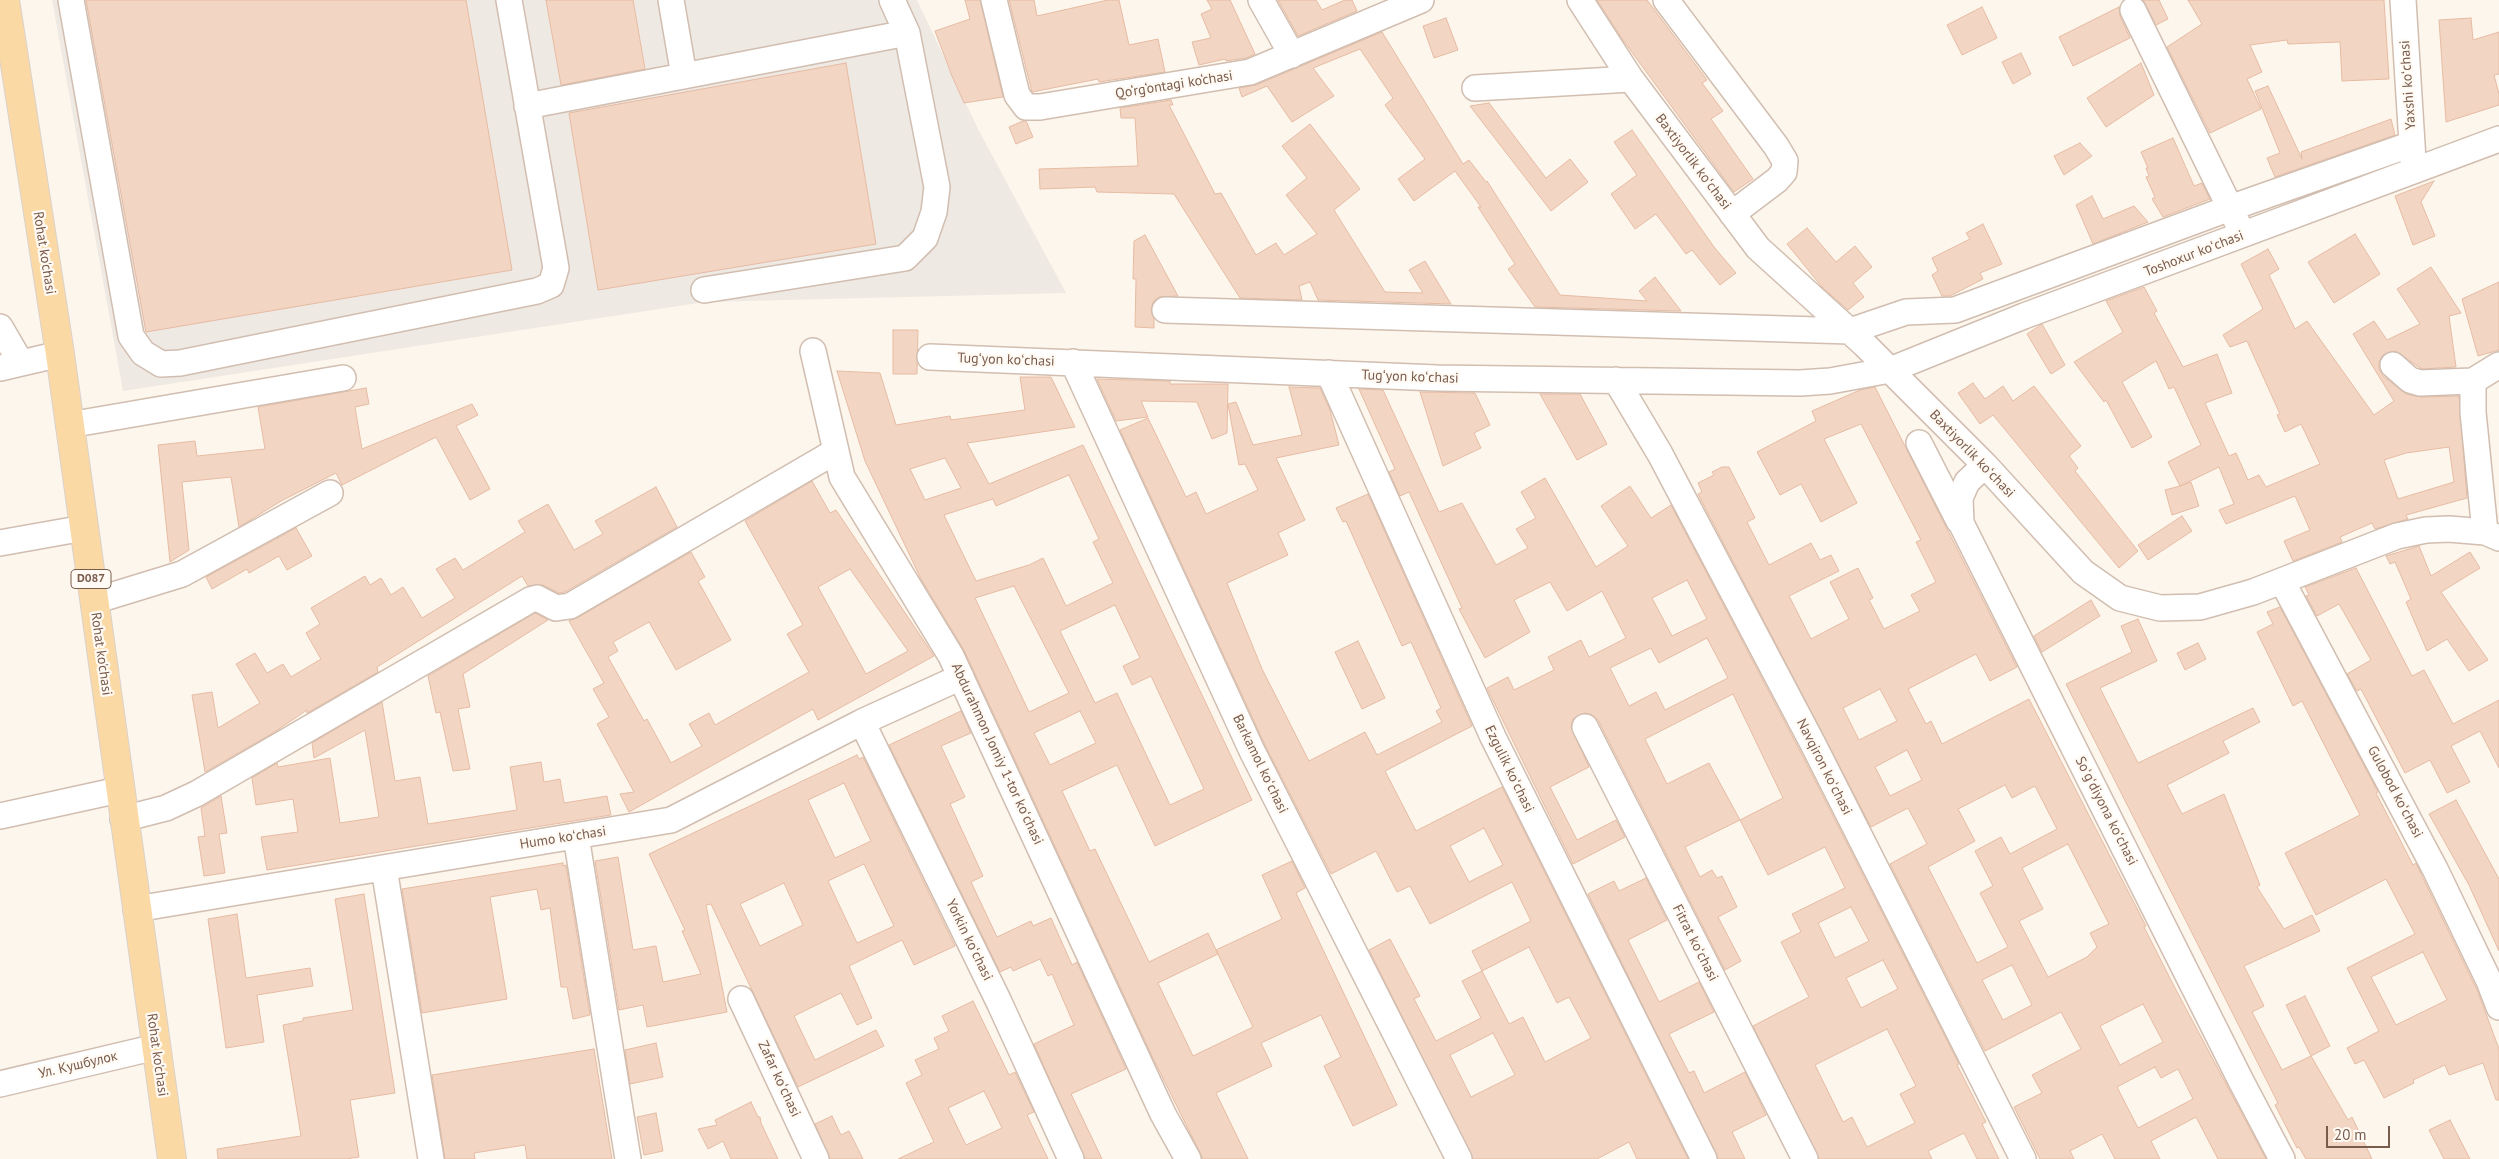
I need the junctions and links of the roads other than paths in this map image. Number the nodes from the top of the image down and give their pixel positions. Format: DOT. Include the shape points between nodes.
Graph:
graph roads {
  1 [pos="5,0"];
  2 [pos="71,0"];
  3 [pos="509,0"];
  4 [pos="671,0"];
  5 [pos="892,0"];
  6 [pos="994,0"];
  7 [pos="1261,0"];
  8 [pos="1421,0"];
  9 [pos="1580,0"];
  10 [pos="1666,0"];
  11 [pos="2403,0"];
  12 [pos="2133,10"];
  13 [pos="907,33"];
  14 [pos="1292,55"];
  15 [pos="684,76"];
  16 [pos="1631,79"];
  17 [pos="1475,88"];
  18 [pos="527,106"];
  19 [pos="2499,139"];
  20 [pos="2412,144"];
  21 [pos="2414,170"];
  22 [pos="2230,208"];
  23 [pos="1732,214"];
  24 [pos="2244,235"];
  25 [pos="2127,246"];
  26 [pos="2140,274"];
  27 [pos="704,290"];
  28 [pos="1165,310"];
  29 [pos="0,327"];
  30 [pos="1850,331"];
  31 [pos="813,351"];
  32 [pos="60,354"];
  33 [pos="930,357"];
  34 [pos="1073,362"];
  35 [pos="2393,365"];
  36 [pos="2499,365"];
  37 [pos="10,366"];
  38 [pos="1890,370"];
  39 [pos="1329,373"];
  40 [pos="343,378"];
  41 [pos="1616,380"];
  42 [pos="2473,381"];
  43 [pos="70,425"];
  44 [pos="1919,443"];
  45 [pos="836,451"];
  46 [pos="1985,465"];
  47 [pos="330,492"];
  48 [pos="1961,523"];
  49 [pos="84,528"];
  50 [pos="2492,535"];
  51 [pos="0,543"];
  52 [pos="2282,581"];
  53 [pos="94,601"];
  54 [pos="961,677"];
  55 [pos="862,722"];
  56 [pos="1585,727"];
  57 [pos="119,790"];
  58 [pos="0,816"];
  59 [pos="123,819"];
  60 [pos="576,836"];
  61 [pos="384,868"];
  62 [pos="136,909"];
  63 [pos="741,999"];
  64 [pos="2499,1007"];
  65 [pos="156,1047"];
  66 [pos="0,1084"];
  67 [pos="172,1159"];
  68 [pos="431,1159"];
  69 [pos="628,1159"];
  70 [pos="816,1159"];
  71 [pos="1072,1159"];
  72 [pos="1188,1159"];
  73 [pos="1459,1159"];
  74 [pos="1704,1159"];
  75 [pos="1805,1159"];
  76 [pos="2024,1159"];
  77 [pos="2282,1159"];
  1 -- 32 [label="main road, Rohat ko'chasi / D087"];
  2 -- 18 [label="street" via="131,336 143,352 161,364 180,363 518,295 551,284 556,268"];
  3 -- 18 [label="street"];
  4 -- 15 [label="street"];
  5 -- 13 [label="street"];
  6 -- 14 [label="street, Qo‘rg‘ontagi ko‘chasi" via="1018,95 1026,107 1250,72"];
  7 -- 14 [label="street"];
  8 -- 14 [label="street, Qo‘rg‘ontagi ko‘chasi"];
  9 -- 16 [label="street, Baxtiyorlik koʻchasi"];
  10 -- 23 [label="street" via="1784,161 1784,172 1777,180"];
  11 -- 20 [label="street, Yaxshi koʻchasi"];
  12 -- 22 [label="street"];
  13 -- 15 [label="street"];
  13 -- 27 [label="street" via="937,186 934,212 925,238 905,258"];
  15 -- 18 [label="street"];
  16 -- 17 [label="street"];
  16 -- 23 [label="street, Baxtiyorlik koʻchasi"];
  19 -- 21 [label="street, Toshoxur koʻchasi"];
  20 -- 21 [label="street, Yaxshi koʻchasi"];
  20 -- 22 [label="street"];
  21 -- 24 [label="street, Toshoxur koʻchasi"];
  22 -- 24 [label="street"];
  22 -- 25 [label="street"];
  23 -- 30 [label="street, Baxtiyorlik koʻchasi" via="1758,248"];
  24 -- 26 [label="street, Toshoxur koʻchasi"];
  25 -- 26 [label="street"];
  25 -- 30 [label="street" via="1955,310 1906,312"];
  26 -- 38 [label="street, Toshoxur koʻchasi"];
  28 -- 30 [label="street"];
  29 -- 37 [label="street"];
  30 -- 38 [label="street, Baxtiyorlik koʻchasi"];
  31 -- 45 [label="street, Abdurahmon Jomiy 1-tor koʻchasi"];
  32 -- 37 [label="street"];
  32 -- 43 [label="main road, Rohat ko'chasi / D087"];
  33 -- 34 [label="street, Tugʻyon koʻchasi"];
  34 -- 39 [label="street, Tugʻyon koʻchasi"];
  34 -- 73 [label="street, Barkamol koʻchasi" via="1252,751"];
  35 -- 42 [label="street" via="2420,384"];
  36 -- 42 [label="street"];
  38 -- 41 [label="street, Tugʻyon koʻchasi" via="1800,383"];
  38 -- 46 [label="street, Baxtiyorlik koʻchasi"];
  39 -- 41 [label="street, Tugʻyon koʻchasi"];
  39 -- 74 [label="street, Ezgulik koʻchasi" via="1493,738"];
  40 -- 43 [label="street"];
  41 -- 76 [label="street, Navqiron koʻchasi" via="1660,454 1813,744"];
  42 -- 50 [label="street" via="2473,412"];
  43 -- 49 [label="main road, Rohat ko'chasi / D087"];
  44 -- 48 [label="street"];
  45 -- 54 [label="street, Abdurahmon Jomiy 1-tor koʻchasi" via="842,477"];
  45 -- 59 [label="street" via="570,606 556,608 537,598 530,600 196,794 166,808"];
  46 -- 48 [label="street, Soʻgʻdiyona koʻchasi" via="1967,482 1960,498"];
  46 -- 52 [label="street, Baxtiyorlik koʻchasi" via="2083,572 2120,598 2160,608 2200,607"];
  47 -- 53 [label="street" via="182,574"];
  48 -- 77 [label="street, Soʻgʻdiyona koʻchasi"];
  49 -- 51 [label="street"];
  49 -- 53 [label="main road, Rohat ko'chasi / D087"];
  50 -- 52 [label="street, Baxtiyorlik koʻchasi" via="2434,530 2397,536"];
  52 -- 64 [label="street, Gulobod koʻchasi" via="2435,869"];
  53 -- 57 [label="main road, Rohat ko'chasi / D087"];
  54 -- 55 [label="street, Humo koʻchasi"];
  54 -- 72 [label="street, Abdurahmon Jomiy 1-tor koʻchasi" via="1163,1114"];
  55 -- 60 [label="street, Humo koʻchasi" via="671,820"];
  55 -- 71 [label="street, Yorkin koʻchasi"];
  56 -- 75 [label="street, Fitrat koʻchasi"];
  57 -- 58 [label="street"];
  57 -- 59 [label="main road, Rohat ko'chasi / D087"];
  59 -- 62 [label="main road, Rohat ko'chasi / D087"];
  60 -- 61 [label="street, Humo koʻchasi"];
  60 -- 69 [label="street"];
  61 -- 62 [label="street, Humo koʻchasi"];
  61 -- 68 [label="street"];
  62 -- 65 [label="main road, Rohat ko'chasi / D087"];
  63 -- 70 [label="street, Zafar koʻchasi"];
  65 -- 66 [label="street, Ул. Кушбулок"];
  65 -- 67 [label="main road, Rohat ko'chasi / D087"];
}
